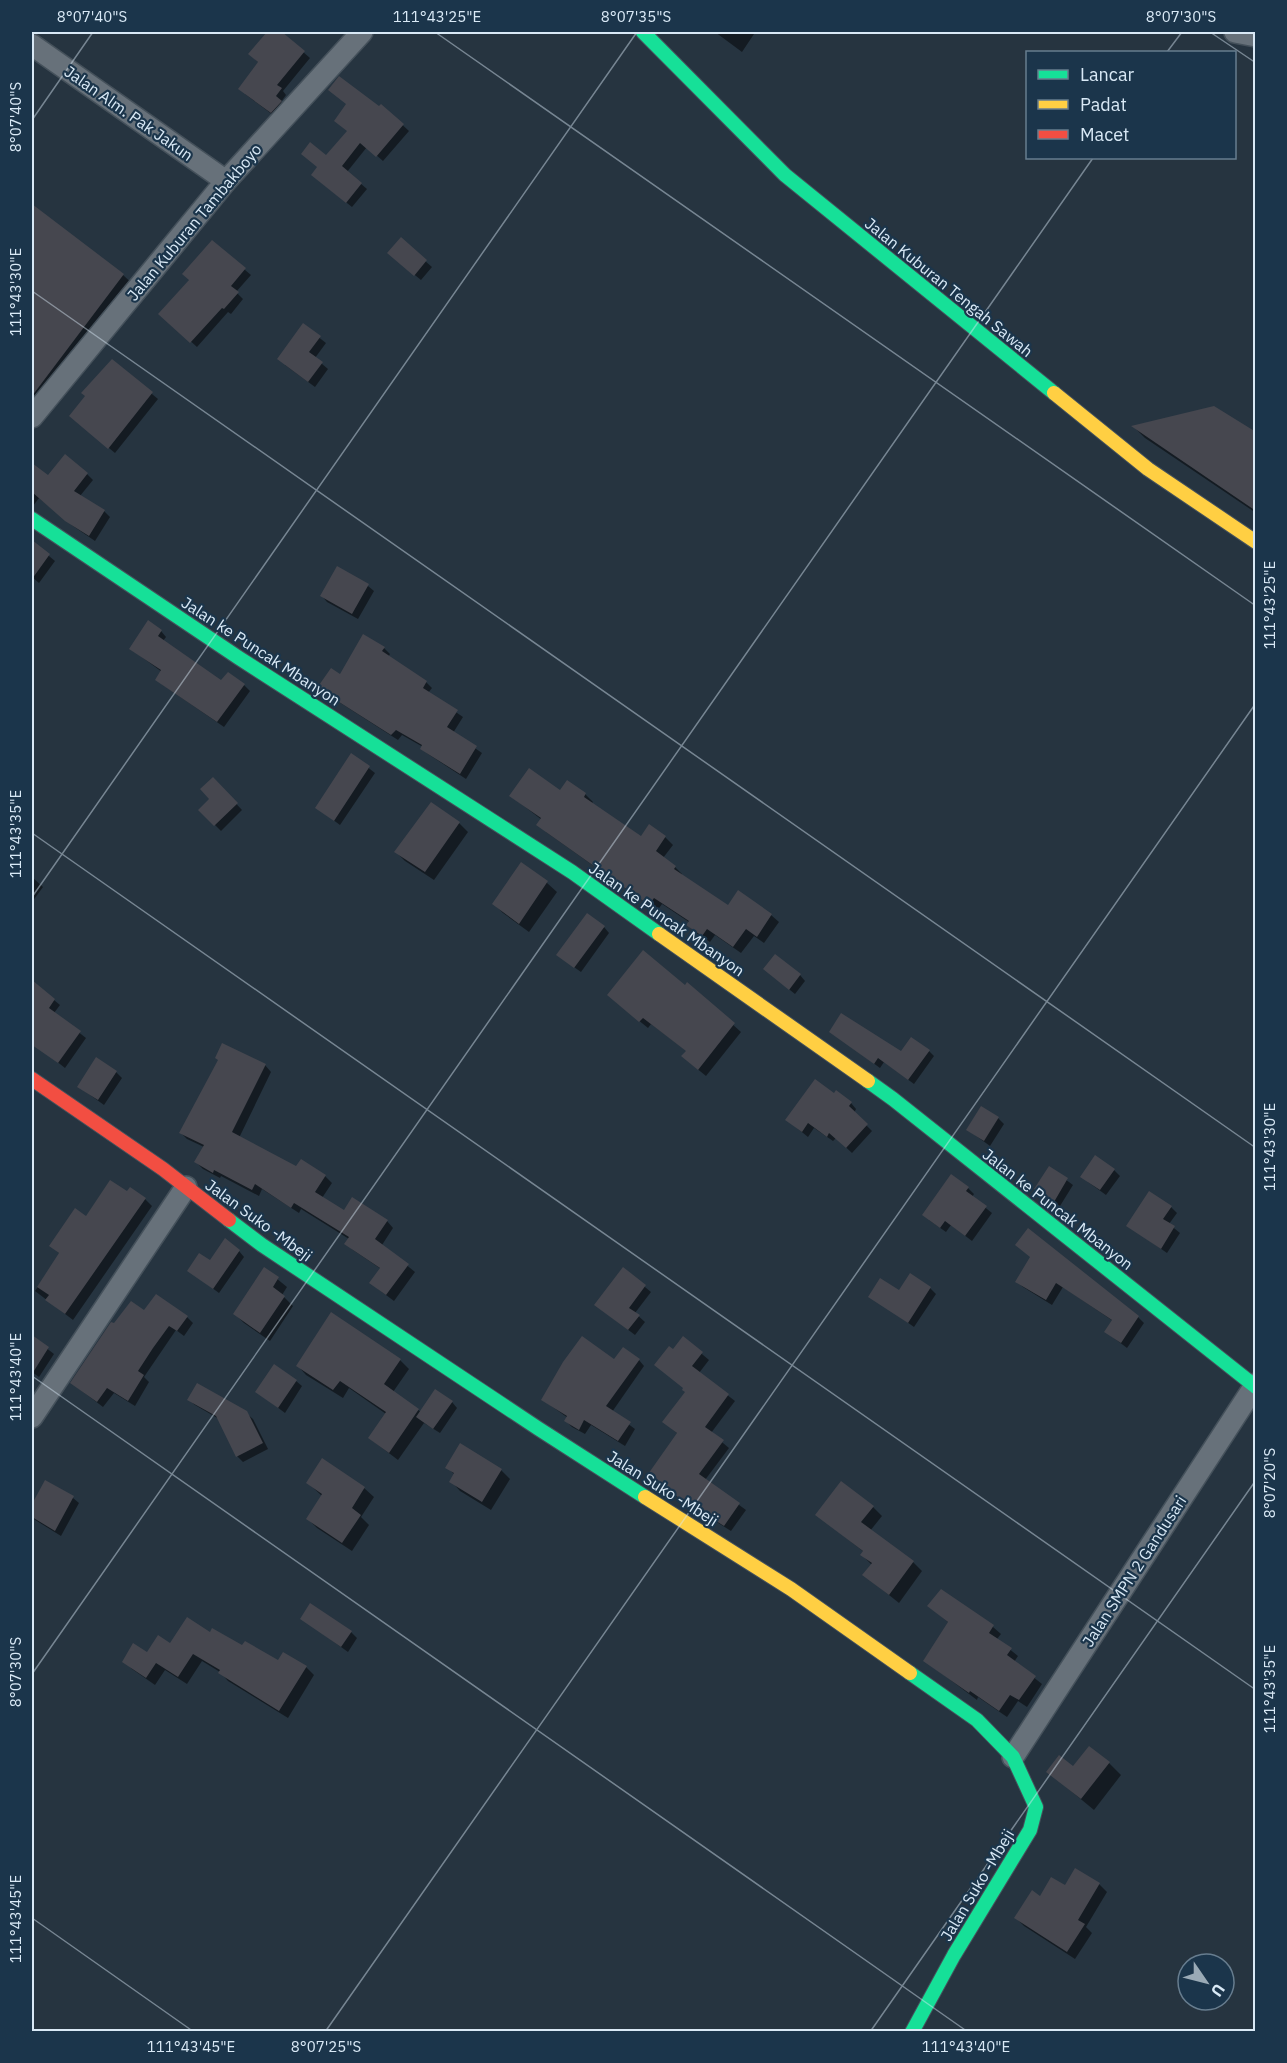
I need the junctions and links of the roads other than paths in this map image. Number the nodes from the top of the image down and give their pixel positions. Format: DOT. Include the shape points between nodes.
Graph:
graph roads {
  1 [pos="362,32"];
  2 [pos="643,32"];
  3 [pos="1235,32"];
  4 [pos="1256,36"];
  5 [pos="32,45"];
  6 [pos="226,181"];
  7 [pos="32,417"];
  8 [pos="32,519"];
  9 [pos="1256,542"];
  10 [pos="32,1079"];
  11 [pos="186,1187"];
  12 [pos="1255,1386"];
  13 [pos="32,1417"];
  14 [pos="1013,1757"];
  15 [pos="912,2031"];
  1 -- 6 [label="street, Jalan Kuburan Tambakboyo"];
  2 -- 9 [label="street, Jalan Kuburan Tengah Sawah" via="784,175 1148,470"];
  3 -- 4 [label="street"];
  5 -- 6 [label="street, Jalan Alm. Pak Jakun"];
  6 -- 7 [label="street, Jalan Kuburan Tambakboyo"];
  8 -- 12 [label="street, Jalan ke Puncak Mbanyon" via="572,872 893,1099"];
  10 -- 11 [label="street, Jalan Suko -Mbeji"];
  11 -- 13 [label="street"];
  11 -- 14 [label="street, Jalan Suko -Mbeji" via="262,1245 539,1429 791,1589 977,1720"];
  12 -- 14 [label="street, Jalan SMPN 2 Gandusari"];
  14 -- 15 [label="street, Jalan Suko -Mbeji" via="1036,1807 1030,1830"];
}
